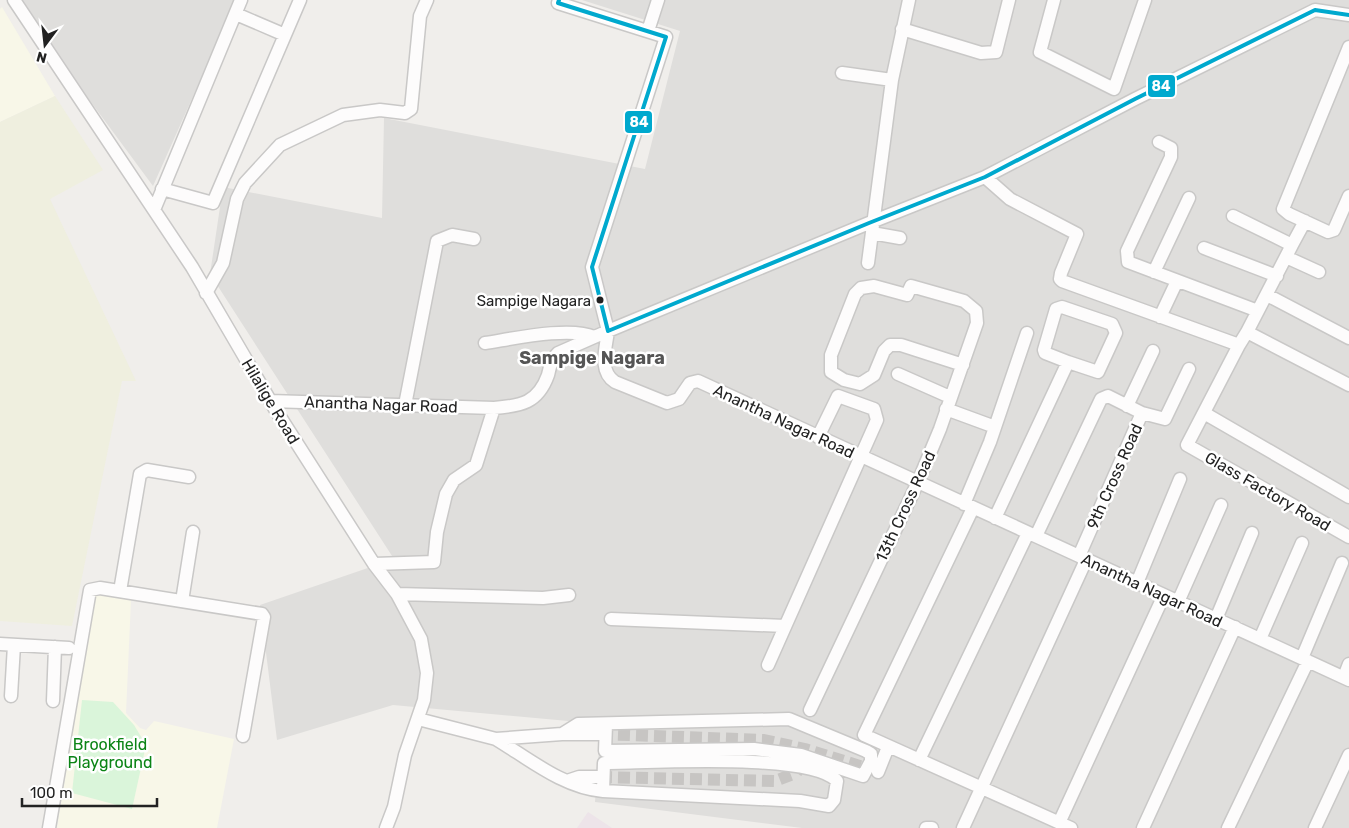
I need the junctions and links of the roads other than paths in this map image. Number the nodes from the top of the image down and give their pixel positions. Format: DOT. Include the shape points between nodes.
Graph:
graph roads {
  1 [pos="14,0"];
  2 [pos="241,0"];
  3 [pos="300,0"];
  4 [pos="427,0"];
  5 [pos="658,0"];
  6 [pos="909,0"];
  7 [pos="1008,0"];
  8 [pos="1054,0"];
  9 [pos="1146,0"];
  10 [pos="556,1"];
  11 [pos="1317,5"];
  12 [pos="236,14"];
  13 [pos="1349,15"];
  14 [pos="902,29"];
  15 [pos="648,31"];
  16 [pos="285,35"];
  17 [pos="1349,47"];
  18 [pos="842,73"];
  19 [pos="892,80"];
  20 [pos="1114,89"];
  21 [pos="1135,99"];
  22 [pos="1159,142"];
  23 [pos="985,177"];
  24 [pos="162,189"];
  25 [pos="1349,196"];
  26 [pos="1189,198"];
  27 [pos="154,210"];
  28 [pos="1233,216"];
  29 [pos="1305,221"];
  30 [pos="872,227"];
  31 [pos="900,238"];
  32 [pos="474,239"];
  33 [pos="1292,245"];
  34 [pos="1204,248"];
  35 [pos="1286,257"];
  36 [pos="868,263"];
  37 [pos="1154,272"];
  38 [pos="1319,272"];
  39 [pos="1276,276"];
  40 [pos="1177,281"];
  41 [pos="206,293"];
  42 [pos="1267,295"];
  43 [pos="1258,311"];
  44 [pos="1160,317"];
  45 [pos="608,331"];
  46 [pos="1247,332"];
  47 [pos="1027,333"];
  48 [pos="594,337"];
  49 [pos="1349,338"];
  50 [pos="485,343"];
  51 [pos="1239,346"];
  52 [pos="1153,351"];
  53 [pos="1068,362"];
  54 [pos="963,365"];
  55 [pos="1189,369"];
  56 [pos="898,374"];
  57 [pos="1349,385"];
  58 [pos="270,401"];
  59 [pos="948,403"];
  60 [pos="405,405"];
  61 [pos="1127,406"];
  62 [pos="494,408"];
  63 [pos="1142,413"];
  64 [pos="1204,413"];
  65 [pos="994,427"];
  66 [pos="818,437"];
  67 [pos="861,456"];
  68 [pos="189,477"];
  69 [pos="1180,479"];
  70 [pos="918,482"];
  71 [pos="1349,496"];
  72 [pos="1221,505"];
  73 [pos="968,506"];
  74 [pos="995,518"];
  75 [pos="193,532"];
  76 [pos="1252,533"];
  77 [pos="1032,535"];
  78 [pos="1349,537"];
  79 [pos="1302,543"];
  80 [pos="1082,558"];
  81 [pos="374,564"];
  82 [pos="1342,564"];
  83 [pos="1137,583"];
  84 [pos="120,591"];
  85 [pos="397,594"];
  86 [pos="569,595"];
  87 [pos="1164,595"];
  88 [pos="182,601"];
  89 [pos="1178,602"];
  90 [pos="611,619"];
  91 [pos="1216,619"];
  92 [pos="785,626"];
  93 [pos="1235,627"];
  94 [pos="1260,639"];
  95 [pos="0,644"];
  96 [pos="14,645"];
  97 [pos="55,647"];
  98 [pos="70,648"];
  99 [pos="1305,659"];
  100 [pos="1349,664"];
  101 [pos="768,665"];
  102 [pos="1346,678"];
  103 [pos="11,696"];
  104 [pos="53,701"];
  105 [pos="810,710"];
  106 [pos="418,719"];
  107 [pos="603,729"];
  108 [pos="243,736"];
  109 [pos="496,739"];
  110 [pos="888,747"];
  111 [pos="1349,756"];
  112 [pos="919,760"];
  113 [pos="817,766"];
  114 [pos="878,772"];
  115 [pos="600,777"];
  116 [pos="567,781"];
  117 [pos="981,787"];
  118 [pos="603,791"];
  119 [pos="1065,825"];
  120 [pos="49,828"];
  121 [pos="386,828"];
  122 [pos="926,828"];
  123 [pos="932,828"];
  124 [pos="963,828"];
  125 [pos="1143,828"];
  126 [pos="1228,828"];
  127 [pos="1315,828"];
  1 -- 27 [label="street, Hilalige Road"];
  2 -- 12 [label="street"];
  3 -- 16 [label="street"];
  4 -- 41 [label="street" via="420,16 411,109 405,113 380,110 343,115 280,145 245,183 237,199 222,263"];
  5 -- 15 [label="street"];
  6 -- 14 [label="street"];
  7 -- 14 [label="street" via="996,52 981,53"];
  8 -- 20 [label="street" via="1040,52"];
  9 -- 20 [label="street"];
  10 -- 15 [label="street"];
  11 -- 13 [label="street"];
  11 -- 21 [label="street" via="1247,44"];
  12 -- 16 [label="street"];
  12 -- 24 [label="street"];
  14 -- 19 [label="street"];
  15 -- 45 [label="street" via="666,37 592,266"];
  16 -- 24 [label="street" via="213,203"];
  17 -- 29 [label="street" via="1284,203 1283,209"];
  18 -- 19 [label="street"];
  19 -- 30 [label="street"];
  20 -- 21 [label="street"];
  21 -- 23 [label="street"];
  22 -- 37 [label="street" via="1171,148 1171,157 1126,256 1132,265"];
  23 -- 30 [label="street"];
  23 -- 44 [label="street" via="1010,199 1077,234 1061,273 1062,281"];
  24 -- 27 [label="street"];
  25 -- 29 [label="street" via="1332,231"];
  26 -- 37 [label="street"];
  27 -- 41 [label="street, Hilalige Road"];
  28 -- 33 [label="street"];
  29 -- 33 [label="street"];
  30 -- 31 [label="street"];
  30 -- 36 [label="street"];
  30 -- 45 [label="street"];
  32 -- 60 [label="street" via="452,235 437,241"];
  33 -- 35 [label="street"];
  34 -- 39 [label="street"];
  35 -- 38 [label="street"];
  35 -- 39 [label="street"];
  37 -- 40 [label="street"];
  39 -- 42 [label="street"];
  40 -- 43 [label="street"];
  40 -- 44 [label="street"];
  41 -- 58 [label="street, Hilalige Road"];
  42 -- 43 [label="street"];
  42 -- 49 [label="street"];
  43 -- 46 [label="street"];
  44 -- 51 [label="street"];
  45 -- 48 [label="street, Anantha Nagar Road"];
  45 -- 66 [label="street, Anantha Nagar Road" via="604,371 615,382 671,403 679,399 690,383 698,382"];
  46 -- 51 [label="street"];
  46 -- 57 [label="street"];
  47 -- 65 [label="street"];
  48 -- 50 [label="street" via="585,332 530,335"];
  48 -- 62 [label="street, Anantha Nagar Road" via="555,356 543,385 528,402"];
  51 -- 64 [label="street"];
  52 -- 61 [label="street"];
  53 -- 53 [label="street" via="1044,350 1058,307 1112,324 1116,333 1098,372"];
  53 -- 74 [label="street"];
  54 -- 54 [label="street, 13th Cross Road" via="901,345 890,345 874,375 860,384 844,380 832,372 831,355 855,294 861,288 874,286 907,295 911,286 964,301 976,311 978,323"];
  54 -- 59 [label="street, 13th Cross Road"];
  55 -- 63 [label="street, 9th Cross Road" via="1165,419"];
  56 -- 59 [label="street"];
  58 -- 60 [label="street, Anantha Nagar Road"];
  58 -- 81 [label="street, Hilalige Road"];
  59 -- 65 [label="street"];
  59 -- 70 [label="street, 13th Cross Road"];
  60 -- 62 [label="street, Anantha Nagar Road"];
  61 -- 63 [label="street"];
  61 -- 77 [label="street" via="1108,396 1101,398"];
  62 -- 81 [label="street" via="476,464 454,480 446,494 434,562"];
  63 -- 80 [label="street, 9th Cross Road"];
  64 -- 71 [label="street"];
  64 -- 78 [label="street, Glass Factory Road" via="1187,445"];
  65 -- 73 [label="street"];
  66 -- 67 [label="street, Anantha Nagar Road"];
  66 -- 67 [label="street" via="838,396 874,409 877,420"];
  67 -- 70 [label="street, Anantha Nagar Road"];
  67 -- 92 [label="street"];
  68 -- 84 [label="street" via="147,470 140,474"];
  69 -- 83 [label="street"];
  70 -- 73 [label="street, Anantha Nagar Road"];
  70 -- 105 [label="street, 13th Cross Road"];
  72 -- 89 [label="street"];
  73 -- 74 [label="street, Anantha Nagar Road"];
  73 -- 110 [label="street" via="864,736"];
  74 -- 77 [label="street, Anantha Nagar Road"];
  75 -- 88 [label="street"];
  76 -- 91 [label="street"];
  77 -- 80 [label="street, Anantha Nagar Road"];
  77 -- 112 [label="street"];
  79 -- 94 [label="street"];
  80 -- 83 [label="street, Anantha Nagar Road"];
  80 -- 117 [label="street, 9th Cross Road"];
  81 -- 85 [label="street, Hilalige Road"];
  82 -- 99 [label="street"];
  83 -- 87 [label="street, Anantha Nagar Road"];
  84 -- 88 [label="street"];
  84 -- 120 [label="street" via="90,590"];
  85 -- 86 [label="street" via="543,598"];
  85 -- 106 [label="street, Hilalige Road" via="421,639 426,662 426,693"];
  87 -- 89 [label="street, Anantha Nagar Road"];
  87 -- 119 [label="street"];
  88 -- 108 [label="street" via="262,614 264,617"];
  89 -- 91 [label="street, Anantha Nagar Road"];
  90 -- 92 [label="street"];
  91 -- 93 [label="street, Anantha Nagar Road"];
  92 -- 101 [label="street"];
  93 -- 94 [label="street, Anantha Nagar Road"];
  93 -- 125 [label="street"];
  94 -- 99 [label="street, Anantha Nagar Road"];
  95 -- 96 [label="street"];
  96 -- 97 [label="street"];
  96 -- 103 [label="street"];
  97 -- 98 [label="street"];
  97 -- 104 [label="street"];
  99 -- 102 [label="street, Anantha Nagar Road"];
  99 -- 126 [label="street"];
  100 -- 102 [label="street"];
  106 -- 109 [label="street"];
  106 -- 121 [label="street, Hilalige Road"];
  107 -- 109 [label="street" via="578,724 562,734"];
  107 -- 113 [label="street" via="606,751 754,749 801,755"];
  107 -- 113 [label="street" via="788,719 871,754 863,776"];
  109 -- 116 [label="street"];
  110 -- 112 [label="street"];
  110 -- 114 [label="street"];
  111 -- 127 [label="street"];
  112 -- 117 [label="street"];
  113 -- 118 [label="street" via="749,762 604,764"];
  113 -- 118 [label="street" via="837,781 834,800 829,806 800,801"];
  115 -- 116 [label="street"];
  116 -- 118 [label="street"];
  117 -- 119 [label="street"];
  117 -- 124 [label="street, 9th Cross Road"];
  122 -- 123 [label="street"];
}
